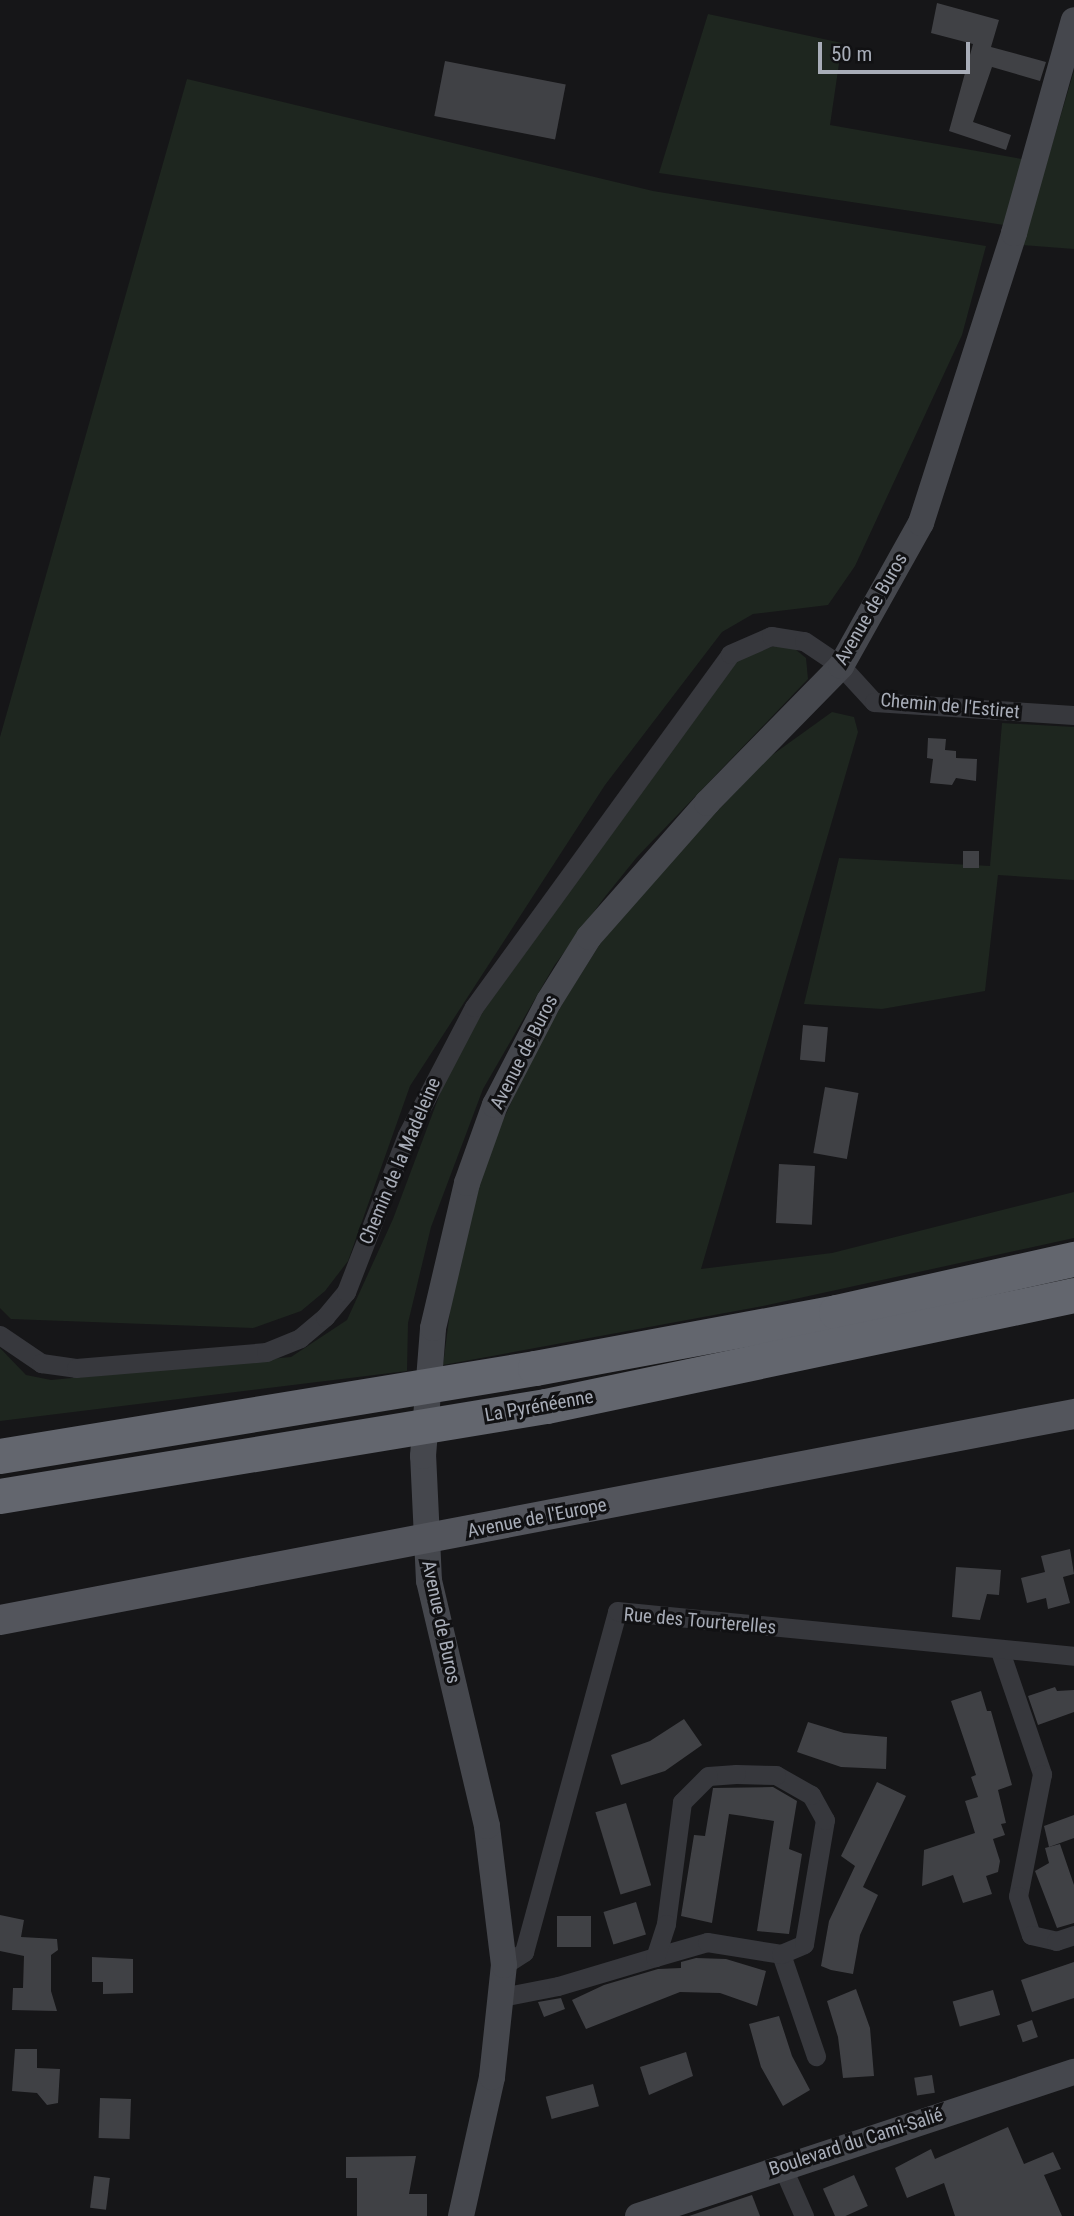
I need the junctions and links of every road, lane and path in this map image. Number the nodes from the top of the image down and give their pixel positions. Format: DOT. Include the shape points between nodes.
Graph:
graph roads {
  1 [pos="1074,20"];
  2 [pos="841,666"];
  3 [pos="1074,715"];
  4 [pos="1074,1259"];
  5 [pos="1074,1295"];
  6 [pos="0,1335"];
  7 [pos="1074,1414"];
  8 [pos="0,1433"];
  9 [pos="141,1435"];
  10 [pos="0,1456"];
  11 [pos="0,1496"];
  12 [pos="0,1620"];
  13 [pos="999,1651"];
  14 [pos="1074,1656"];
  15 [pos="666,1924"];
  16 [pos="1074,1935"];
  17 [pos="687,1948"];
  18 [pos="780,1954"];
  19 [pos="655,1957"];
  20 [pos="504,1965"];
  21 [pos="502,1997"];
  22 [pos="816,2056"];
  23 [pos="1074,2071"];
  24 [pos="782,2166"];
  25 [pos="461,2216"];
  26 [pos="638,2216"];
  27 [pos="804,2216"];
  1 -- 2 [label="street, Avenue de Buros" via="1014,233 921,523"];
  2 -- 3 [label="street, Chemin de l'Estiret" via="874,702"];
  2 -- 6 [label="street, Chemin de la Madeleine" via="804,641 771,636 730,654 474,1007 407,1135 346,1292 300,1338 266,1352 231,1358 76,1368 41,1363"];
  2 -- 20 [label="street, Avenue de Buros" via="707,803 598,927 548,1001 495,1105 476,1157 433,1328 423,1456 429,1581 487,1826"];
  4 -- 9 [label="highway, La Pyrénéenne" via="836,1312"];
  5 -- 11 [label="highway, La Pyrénéenne" via="546,1406"];
  7 -- 12 [label="main road, Avenue de l'Europe"];
  8 -- 9 [label="highway" via="102,1421"];
  9 -- 10 [label="highway, La Pyrénéenne"];
  13 -- 14 [label="street, Rue des Tourterelles"];
  13 -- 16 [label="street" via="1042,1774 1018,1896 1031,1935 1056,1941"];
  13 -- 20 [label="street, Rue des Tourterelles" via="617,1611 524,1952"];
  15 -- 17 [label="street"];
  15 -- 18 [label="street" via="682,1802 708,1776 776,1775 811,1795 824,1820 804,1944"];
  15 -- 19 [label="street"];
  17 -- 18 [label="street" via="707,1942"];
  17 -- 19 [label="street"];
  18 -- 22 [label="street"];
  19 -- 21 [label="street" via="558,1986"];
  20 -- 21 [label="street, Avenue de Buros"];
  21 -- 25 [label="street, Avenue de Buros" via="492,2077"];
  23 -- 24 [label="street, Boulevard du Cami-Salié"];
  24 -- 26 [label="street, Boulevard du Cami-Salié"];
  24 -- 27 [label="street"];
}
